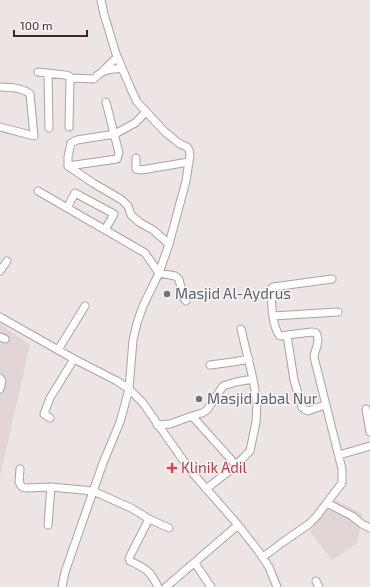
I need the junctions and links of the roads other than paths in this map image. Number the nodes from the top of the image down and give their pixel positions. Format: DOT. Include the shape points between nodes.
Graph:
graph roads {
  1 [pos="101,0"];
  2 [pos="117,57"];
  3 [pos="122,68"];
  4 [pos="38,72"];
  5 [pos="102,72"];
  6 [pos="48,73"];
  7 [pos="70,78"];
  8 [pos="0,87"];
  9 [pos="106,102"];
  10 [pos="146,112"];
  11 [pos="0,127"];
  12 [pos="69,127"];
  13 [pos="49,128"];
  14 [pos="114,134"];
  15 [pos="136,158"];
  16 [pos="189,162"];
  17 [pos="68,166"];
  18 [pos="38,191"];
  19 [pos="67,208"];
  20 [pos="105,230"];
  21 [pos="170,244"];
  22 [pos="7,261"];
  23 [pos="0,271"];
  24 [pos="159,273"];
  25 [pos="332,279"];
  26 [pos="186,301"];
  27 [pos="85,306"];
  28 [pos="338,312"];
  29 [pos="273,316"];
  30 [pos="0,317"];
  31 [pos="241,329"];
  32 [pos="289,334"];
  33 [pos="58,350"];
  34 [pos="74,359"];
  35 [pos="249,359"];
  36 [pos="210,365"];
  37 [pos="0,378"];
  38 [pos="253,379"];
  39 [pos="0,389"];
  40 [pos="129,389"];
  41 [pos="326,405"];
  42 [pos="366,409"];
  43 [pos="192,416"];
  44 [pos="50,418"];
  45 [pos="157,425"];
  46 [pos="370,432"];
  47 [pos="370,446"];
  48 [pos="339,455"];
  49 [pos="236,465"];
  50 [pos="20,469"];
  51 [pos="50,487"];
  52 [pos="206,489"];
  53 [pos="93,491"];
  54 [pos="327,503"];
  55 [pos="149,519"];
  56 [pos="48,525"];
  57 [pos="238,525"];
  58 [pos="168,528"];
  59 [pos="370,528"];
  60 [pos="263,557"];
  61 [pos="195,563"];
  62 [pos="62,587"];
  63 [pos="158,587"];
  64 [pos="166,587"];
  65 [pos="211,587"];
  66 [pos="277,587"];
  1 -- 2 [label="street"];
  2 -- 3 [label="street"];
  2 -- 5 [label="street"];
  3 -- 5 [label="street"];
  3 -- 10 [label="street" via="137,102"];
  4 -- 6 [label="street"];
  5 -- 7 [label="street" via="94,79"];
  6 -- 7 [label="street" via="66,74"];
  6 -- 13 [label="street"];
  7 -- 12 [label="street"];
  8 -- 11 [label="street" via="27,91 30,94 34,136"];
  9 -- 14 [label="street"];
  10 -- 14 [label="street" via="135,123"];
  10 -- 16 [label="street" via="165,132 187,147"];
  14 -- 17 [label="street" via="72,143"];
  14 -- 17 [label="street" via="119,153 117,159"];
  15 -- 16 [label="street" via="136,169 141,170"];
  16 -- 21 [label="street"];
  17 -- 21 [label="street" via="122,200 139,222"];
  18 -- 19 [label="street"];
  19 -- 20 [label="street"];
  19 -- 20 [label="street" via="75,193 114,214"];
  20 -- 24 [label="street" via="145,253"];
  21 -- 24 [label="street"];
  22 -- 23 [label="street"];
  24 -- 26 [label="street" via="179,279"];
  24 -- 40 [label="street" via="137,323"];
  25 -- 29 [label="street" via="273,287"];
  27 -- 33 [label="street"];
  28 -- 29 [label="street"];
  29 -- 32 [label="street" via="278,335"];
  30 -- 33 [label="street"];
  31 -- 35 [label="street"];
  32 -- 41 [label="street" via="294,380 302,407 308,411"];
  32 -- 41 [label="street" via="316,333 318,337 314,357"];
  33 -- 34 [label="street"];
  34 -- 40 [label="street"];
  34 -- 44 [label="street" via="50,398 44,414"];
  35 -- 36 [label="street"];
  35 -- 38 [label="street"];
  37 -- 39 [label="street"];
  38 -- 43 [label="street" via="223,386 207,410"];
  38 -- 49 [label="street" via="257,403 256,422 250,451"];
  40 -- 45 [label="street" via="143,403"];
  40 -- 53 [label="street" via="120,422"];
  41 -- 48 [label="street"];
  42 -- 46 [label="street"];
  43 -- 45 [label="street" via="170,424"];
  43 -- 49 [label="street"];
  45 -- 52 [label="street"];
  47 -- 48 [label="street"];
  48 -- 54 [label="street" via="342,483"];
  49 -- 52 [label="street"];
  50 -- 51 [label="street" via="19,482 22,487"];
  51 -- 53 [label="street"];
  51 -- 56 [label="street"];
  52 -- 57 [label="street"];
  53 -- 55 [label="street"];
  53 -- 62 [label="street"];
  54 -- 59 [label="street"];
  54 -- 60 [label="street" via="309,524"];
  55 -- 58 [label="street"];
  55 -- 63 [label="street" via="129,559 147,570"];
  57 -- 60 [label="street"];
  57 -- 61 [label="street"];
  60 -- 66 [label="street"];
  61 -- 64 [label="street"];
  61 -- 65 [label="street"];
}
